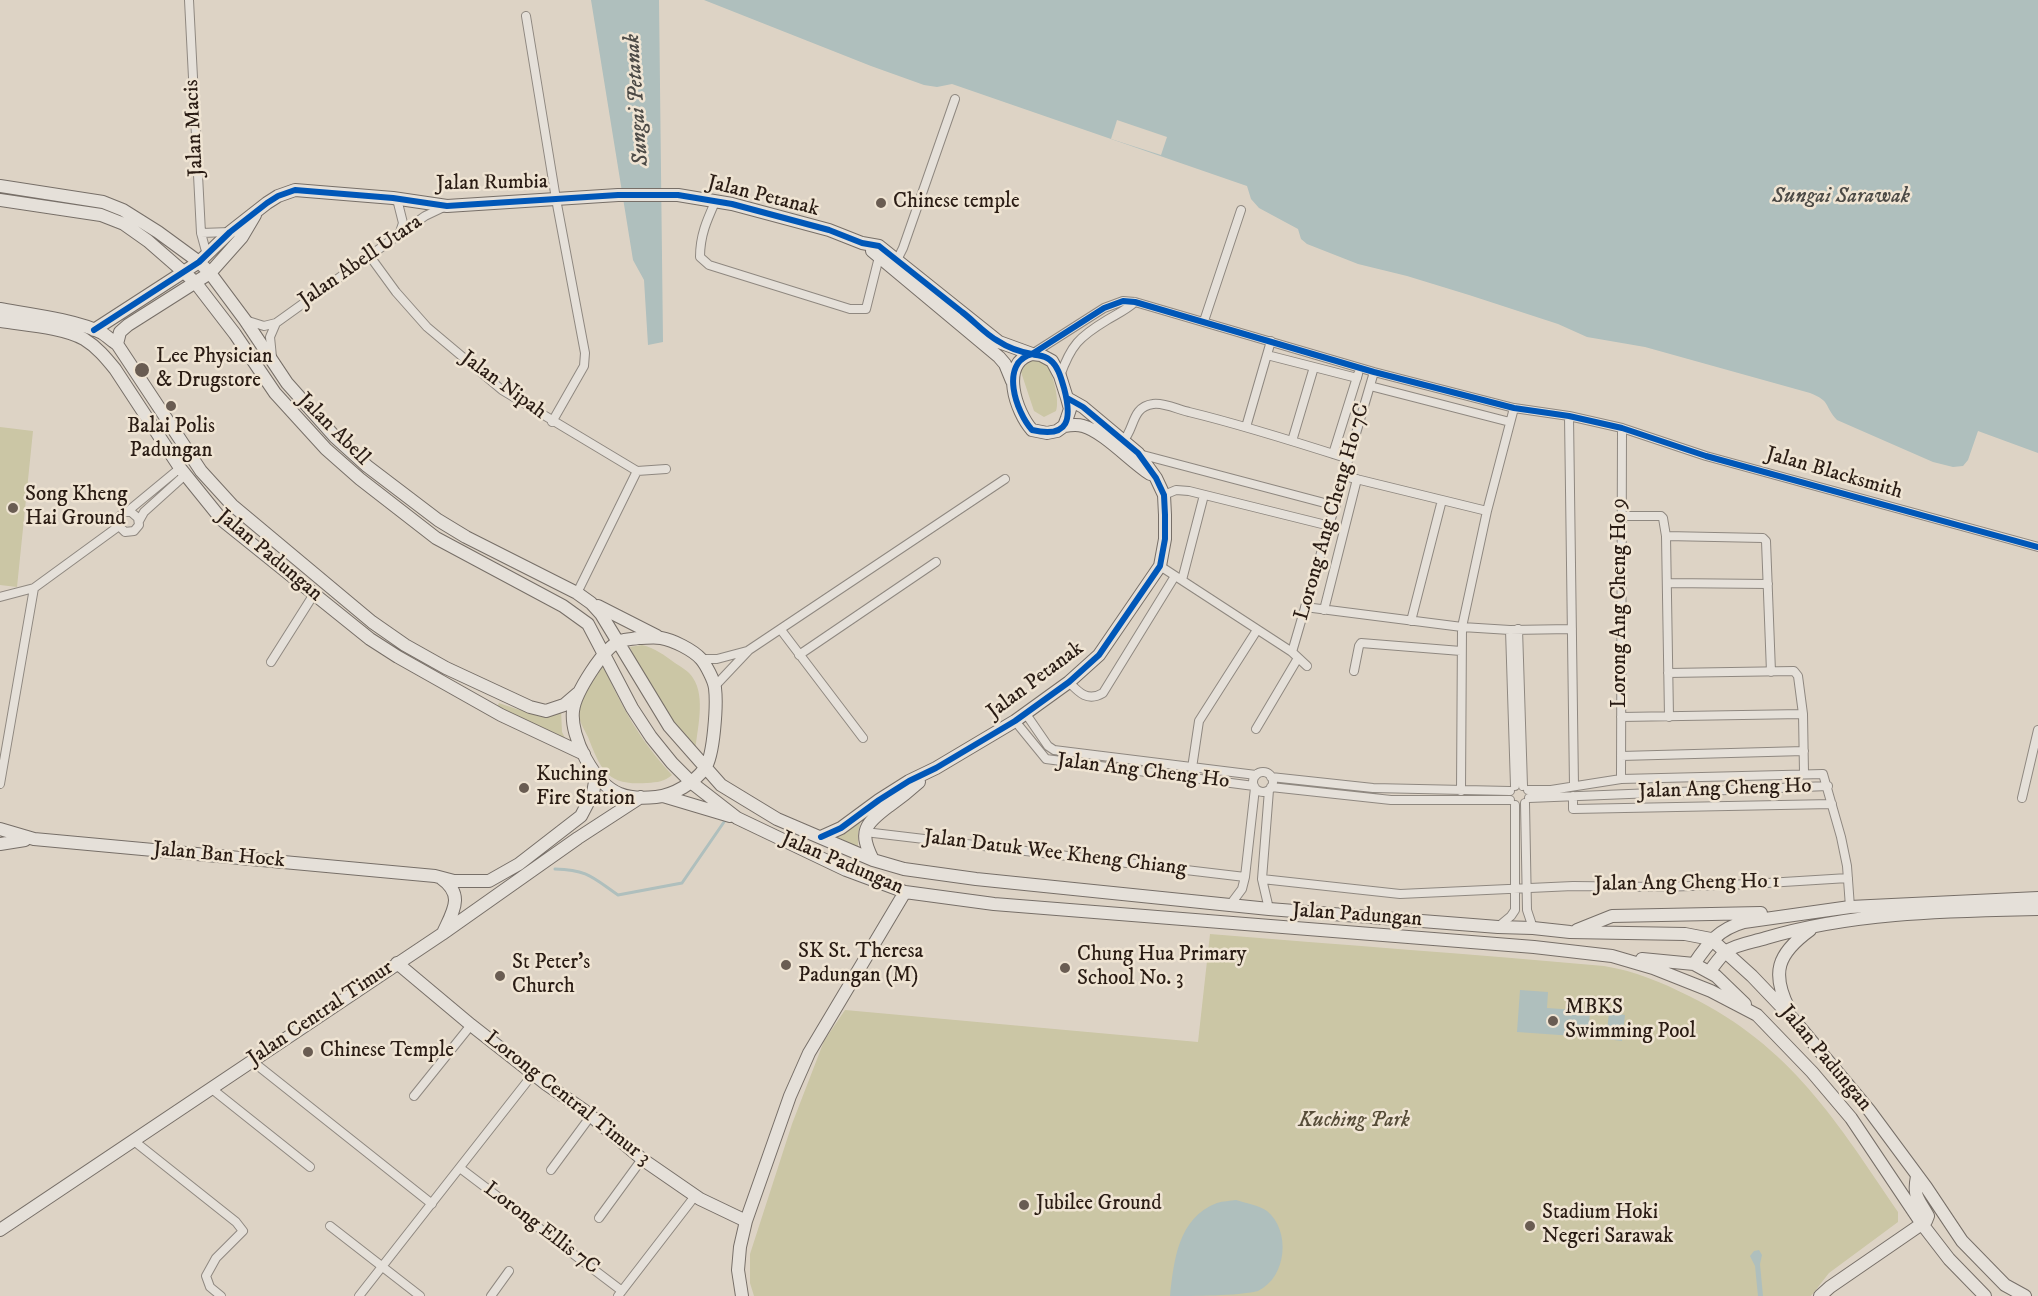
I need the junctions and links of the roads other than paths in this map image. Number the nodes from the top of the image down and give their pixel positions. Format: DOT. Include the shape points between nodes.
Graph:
graph roads {
  1 [pos="189,0"];
  2 [pos="526,16"];
  3 [pos="954,99"];
  4 [pos="0,186"];
  5 [pos="618,195"];
  6 [pos="397,198"];
  7 [pos="0,200"];
  8 [pos="556,200"];
  9 [pos="716,200"];
  10 [pos="447,206"];
  11 [pos="259,209"];
  12 [pos="1241,210"];
  13 [pos="230,232"];
  14 [pos="201,233"];
  15 [pos="399,236"];
  16 [pos="862,243"];
  17 [pos="369,255"];
  18 [pos="879,257"];
  19 [pos="203,259"];
  20 [pos="897,260"];
  21 [pos="184,272"];
  22 [pos="210,273"];
  23 [pos="195,282"];
  24 [pos="1135,302"];
  25 [pos="0,309"];
  26 [pos="245,320"];
  27 [pos="0,321"];
  28 [pos="1204,321"];
  29 [pos="276,323"];
  30 [pos="94,330"];
  31 [pos="1271,341"];
  32 [pos="117,344"];
  33 [pos="1032,354"];
  34 [pos="1267,355"];
  35 [pos="274,364"];
  36 [pos="1314,367"];
  37 [pos="1360,367"];
  38 [pos="1374,372"];
  39 [pos="1060,376"];
  40 [pos="1357,378"];
  41 [pos="1012,381"];
  42 [pos="1370,386"];
  43 [pos="1067,398"];
  44 [pos="1514,408"];
  45 [pos="1569,416"];
  46 [pos="552,422"];
  47 [pos="1510,422"];
  48 [pos="1064,426"];
  49 [pos="1246,427"];
  50 [pos="1622,428"];
  51 [pos="1123,441"];
  52 [pos="1292,441"];
  53 [pos="1138,453"];
  54 [pos="1334,454"];
  55 [pos="1349,459"];
  56 [pos="666,470"];
  57 [pos="637,471"];
  58 [pos="182,472"];
  59 [pos="1344,476"];
  60 [pos="1156,478"];
  61 [pos="1005,479"];
  62 [pos="1357,479"];
  63 [pos="1164,495"];
  64 [pos="1204,495"];
  65 [pos="1442,500"];
  66 [pos="1336,506"];
  67 [pos="1486,511"];
  68 [pos="128,512"];
  69 [pos="1621,516"];
  70 [pos="139,521"];
  71 [pos="118,526"];
  72 [pos="1330,526"];
  73 [pos="1666,536"];
  74 [pos="2038,547"];
  75 [pos="936,562"];
  76 [pos="1160,566"];
  77 [pos="1179,578"];
  78 [pos="1667,584"];
  79 [pos="1768,584"];
  80 [pos="34,588"];
  81 [pos="577,593"];
  82 [pos="315,594"];
  83 [pos="0,597"];
  84 [pos="591,603"];
  85 [pos="1305,607"];
  86 [pos="1324,610"];
  87 [pos="1411,621"];
  88 [pos="1462,627"];
  89 [pos="1572,628"];
  90 [pos="1514,629"];
  91 [pos="781,630"];
  92 [pos="1257,630"];
  93 [pos="661,638"];
  94 [pos="620,641"];
  95 [pos="749,650"];
  96 [pos="1461,651"];
  97 [pos="799,655"];
  98 [pos="1295,655"];
  99 [pos="604,656"];
  100 [pos="701,659"];
  101 [pos="270,662"];
  102 [pos="1307,666"];
  103 [pos="1354,671"];
  104 [pos="1771,672"];
  105 [pos="1668,673"];
  106 [pos="1069,682"];
  107 [pos="715,687"];
  108 [pos="578,693"];
  109 [pos="1026,714"];
  110 [pos="1803,714"];
  111 [pos="1621,717"];
  112 [pos="1669,717"];
  113 [pos="1015,721"];
  114 [pos="1256,729"];
  115 [pos="2038,730"];
  116 [pos="863,738"];
  117 [pos="1804,751"];
  118 [pos="584,754"];
  119 [pos="1621,756"];
  120 [pos="707,766"];
  121 [pos="936,768"];
  122 [pos="1192,768"];
  123 [pos="1804,773"];
  124 [pos="1256,775"];
  125 [pos="596,776"];
  126 [pos="1271,777"];
  127 [pos="1621,779"];
  128 [pos="692,783"];
  129 [pos="0,784"];
  130 [pos="1574,786"];
  131 [pos="1828,786"];
  132 [pos="1255,787"];
  133 [pos="1270,789"];
  134 [pos="1461,791"];
  135 [pos="1519,795"];
  136 [pos="663,796"];
  137 [pos="1573,796"];
  138 [pos="641,797"];
  139 [pos="2022,798"];
  140 [pos="1832,804"];
  141 [pos="737,818"];
  142 [pos="0,829"];
  143 [pos="865,832"];
  144 [pos="821,837"];
  145 [pos="34,839"];
  146 [pos="0,844"];
  147 [pos="873,860"];
  148 [pos="440,877"];
  149 [pos="1245,877"];
  150 [pos="1848,878"];
  151 [pos="1262,879"];
  152 [pos="1526,889"];
  153 [pos="1515,890"];
  154 [pos="905,892"];
  155 [pos="2038,898"];
  156 [pos="1230,905"];
  157 [pos="1850,907"];
  158 [pos="1269,909"];
  159 [pos="2038,909"];
  160 [pos="1808,912"];
  161 [pos="1816,926"];
  162 [pos="1498,927"];
  163 [pos="1533,928"];
  164 [pos="1570,932"];
  165 [pos="442,934"];
  166 [pos="1711,939"];
  167 [pos="1727,952"];
  168 [pos="1612,956"];
  169 [pos="397,963"];
  170 [pos="1694,964"];
  171 [pos="1709,972"];
  172 [pos="1757,1015"];
  173 [pos="1794,1020"];
  174 [pos="471,1025"];
  175 [pos="252,1061"];
  176 [pos="533,1074"];
  177 [pos="212,1089"];
  178 [pos="414,1096"];
  179 [pos="590,1117"];
  180 [pos="134,1141"];
  181 [pos="642,1158"];
  182 [pos="310,1167"];
  183 [pos="460,1168"];
  184 [pos="551,1170"];
  185 [pos="1917,1176"];
  186 [pos="695,1196"];
  187 [pos="432,1204"];
  188 [pos="599,1218"];
  189 [pos="746,1221"];
  190 [pos="1922,1224"];
  191 [pos="330,1226"];
  192 [pos="0,1230"];
  193 [pos="382,1267"];
  194 [pos="509,1271"];
  195 [pos="2007,1291"];
  196 [pos="620,1293"];
  197 [pos="221,1296"];
  198 [pos="359,1296"];
  199 [pos="420,1296"];
  200 [pos="491,1296"];
  201 [pos="742,1296"];
  202 [pos="1820,1296"];
  203 [pos="1985,1296"];
  204 [pos="2025,1296"];
  1 -- 14 [label="street, Jalan Macis"];
  2 -- 8 [label="street"];
  3 -- 20 [label="street"];
  4 -- 19 [label="main road, Jalan Abell" via="103,202 131,214"];
  5 -- 8 [label="main road, Jalan Rumbia"];
  5 -- 9 [label="main road, Jalan Petanak"];
  6 -- 10 [label="main road, Jalan Rumbia"];
  6 -- 11 [label="main road, Jalan Rumbia" via="295,190"];
  6 -- 15 [label="street" via="403,223"];
  7 -- 21 [label="main road, Jalan Abell" via="100,215 124,224"];
  8 -- 10 [label="main road, Jalan Rumbia"];
  8 -- 46 [label="street" via="585,358"];
  9 -- 16 [label="main road, Jalan Petanak" via="829,230"];
  9 -- 18 [label="street" via="700,240 700,257 709,264 850,309 866,309"];
  10 -- 15 [label="street, Jalan Abell Utara" via="425,216"];
  11 -- 13 [label="main road"];
  11 -- 22 [label="main road" via="242,237"];
  12 -- 28 [label="street"];
  13 -- 14 [label="street"];
  13 -- 19 [label="main road"];
  14 -- 19 [label="street, Jalan Macis"];
  15 -- 17 [label="street, Jalan Abell Utara"];
  16 -- 18 [label="main road, Jalan Petanak"];
  16 -- 20 [label="main road, Jalan Petanak" via="879,246"];
  17 -- 29 [label="street, Jalan Abell Utara"];
  17 -- 46 [label="street, Jalan Nipah" via="427,327 502,390"];
  18 -- 41 [label="main road, Jalan Petanak" via="999,357"];
  19 -- 21 [label="main road"];
  19 -- 22 [label="main road, Jalan Abell"];
  20 -- 33 [label="main road, Jalan Petanak" via="993,338"];
  21 -- 23 [label="main road, Jalan Abell"];
  21 -- 30 [label="main road"];
  22 -- 23 [label="main road"];
  22 -- 26 [label="main road, Jalan Abell"];
  23 -- 32 [label="main road" via="128,325 120,332"];
  23 -- 99 [label="main road, Jalan Abell" via="275,393 326,449 436,538 576,615 588,624"];
  24 -- 28 [label="street, Jalan Blacksmith"];
  24 -- 33 [label="street" via="1123,301 1104,308"];
  24 -- 39 [label="street" via="1125,312 1082,336 1068,354"];
  25 -- 30 [label="main road, Jalan Padungan"];
  26 -- 29 [label="street" via="264,326"];
  26 -- 35 [label="main road, Jalan Abell"];
  27 -- 58 [label="main road, Jalan Padungan" via="66,333 95,347 115,369"];
  28 -- 31 [label="street, Jalan Blacksmith"];
  29 -- 35 [label="street" via="270,337"];
  30 -- 32 [label="main road, Jalan Padungan"];
  31 -- 34 [label="street"];
  31 -- 37 [label="street, Jalan Blacksmith"];
  32 -- 108 [label="main road, Jalan Padungan" via="201,471 232,505 372,622 446,668 531,707 546,711 564,705"];
  33 -- 39 [label="main road" via="1052,361"];
  33 -- 41 [label="main road" via="1020,359"];
  34 -- 36 [label="street"];
  34 -- 49 [label="street"];
  35 -- 81 [label="main road, Jalan Abell" via="335,437 438,520"];
  36 -- 40 [label="street"];
  36 -- 52 [label="street"];
  37 -- 38 [label="street, Jalan Blacksmith"];
  37 -- 40 [label="street"];
  38 -- 42 [label="street, Lorong Ang Cheng Ho 7C"];
  38 -- 44 [label="street, Jalan Blacksmith"];
  39 -- 43 [label="main road"];
  40 -- 54 [label="street"];
  41 -- 48 [label="main road" via="1022,415 1032,430 1047,433"];
  42 -- 47 [label="street"];
  42 -- 55 [label="street, Lorong Ang Cheng Ho 7C"];
  43 -- 48 [label="main road" via="1070,409"];
  43 -- 51 [label="main road, Jalan Petanak"];
  44 -- 45 [label="street, Jalan Blacksmith"];
  44 -- 47 [label="street"];
  45 -- 50 [label="street, Jalan Blacksmith"];
  45 -- 89 [label="street"];
  46 -- 57 [label="street, Jalan Nipah"];
  47 -- 67 [label="street"];
  48 -- 60 [label="main road" via="1076,425 1095,432"];
  49 -- 51 [label="street" via="1154,404 1139,410"];
  49 -- 52 [label="street"];
  50 -- 69 [label="street, Lorong Ang Cheng Ho 9"];
  50 -- 74 [label="street, Jalan Blacksmith" via="1706,456"];
  51 -- 53 [label="main road, Jalan Petanak"];
  52 -- 54 [label="street"];
  53 -- 60 [label="main road, Jalan Petanak"];
  53 -- 66 [label="street"];
  54 -- 55 [label="street"];
  55 -- 59 [label="street, Lorong Ang Cheng Ho 7C"];
  56 -- 57 [label="street"];
  57 -- 81 [label="street"];
  58 -- 68 [label="street"];
  58 -- 70 [label="street"];
  58 -- 82 [label="main road, Jalan Padungan" via="222,520"];
  59 -- 62 [label="street"];
  59 -- 66 [label="street, Lorong Ang Cheng Ho 7C"];
  60 -- 63 [label="main road, Jalan Petanak"];
  61 -- 91 [label="street"];
  62 -- 65 [label="street"];
  62 -- 86 [label="street"];
  63 -- 64 [label="street" via="1176,490"];
  63 -- 76 [label="main road, Jalan Petanak" via="1165,539"];
  64 -- 72 [label="street"];
  64 -- 77 [label="street"];
  65 -- 67 [label="street"];
  65 -- 87 [label="street"];
  66 -- 72 [label="street, Lorong Ang Cheng Ho 7C"];
  67 -- 88 [label="street"];
  68 -- 70 [label="street" via="137,515"];
  68 -- 71 [label="street" via="119,517"];
  69 -- 73 [label="street" via="1661,516"];
  69 -- 111 [label="street, Lorong Ang Cheng Ho 9"];
  70 -- 71 [label="street" via="131,532"];
  71 -- 80 [label="street"];
  72 -- 85 [label="street, Lorong Ang Cheng Ho 7C"];
  73 -- 78 [label="street"];
  73 -- 79 [label="street" via="1763,538"];
  75 -- 97 [label="street"];
  76 -- 77 [label="street"];
  76 -- 106 [label="main road, Jalan Petanak" via="1099,655"];
  77 -- 92 [label="street"];
  77 -- 106 [label="street" via="1103,693 1091,697 1078,693"];
  78 -- 79 [label="street"];
  78 -- 105 [label="street"];
  79 -- 104 [label="street"];
  80 -- 83 [label="street"];
  80 -- 129 [label="street"];
  81 -- 84 [label="main road, Jalan Abell"];
  82 -- 101 [label="street"];
  82 -- 118 [label="main road, Jalan Padungan" via="398,657 501,715"];
  84 -- 93 [label="main road"];
  84 -- 94 [label="main road, Jalan Abell"];
  85 -- 86 [label="street"];
  85 -- 98 [label="street, Lorong Ang Cheng Ho 7C"];
  86 -- 87 [label="street"];
  87 -- 88 [label="street"];
  88 -- 90 [label="street"];
  88 -- 96 [label="street"];
  89 -- 90 [label="street"];
  89 -- 130 [label="street"];
  90 -- 135 [label="street"];
  91 -- 95 [label="street"];
  91 -- 97 [label="street"];
  92 -- 98 [label="street"];
  92 -- 122 [label="street" via="1198,721"];
  93 -- 94 [label="main road"];
  93 -- 100 [label="main road"];
  94 -- 99 [label="main road"];
  94 -- 120 [label="main road, Jalan Padungan" via="669,726"];
  95 -- 100 [label="street"];
  95 -- 107 [label="street"];
  96 -- 103 [label="street" via="1361,643"];
  96 -- 134 [label="street"];
  97 -- 116 [label="street"];
  98 -- 102 [label="street"];
  98 -- 114 [label="street, Lorong Ang Cheng Ho 7C"];
  99 -- 108 [label="main road"];
  99 -- 128 [label="main road, Jalan Padungan" via="651,737"];
  100 -- 107 [label="main road"];
  104 -- 105 [label="street"];
  104 -- 110 [label="street" via="1797,673"];
  105 -- 112 [label="street"];
  106 -- 109 [label="main road, Jalan Petanak"];
  107 -- 120 [label="main road" via="712,750"];
  108 -- 118 [label="main road" via="573,721"];
  109 -- 113 [label="main road, Jalan Petanak"];
  109 -- 122 [label="street, Jalan Ang Cheng Ho" via="1054,750"];
  110 -- 112 [label="street"];
  110 -- 117 [label="street"];
  111 -- 112 [label="street"];
  111 -- 119 [label="street, Lorong Ang Cheng Ho 9"];
  113 -- 121 [label="main road, Jalan Petanak"];
  113 -- 132 [label="street, Jalan Ang Cheng Ho" via="1046,759"];
  115 -- 139 [label="street"];
  117 -- 119 [label="street"];
  117 -- 123 [label="street"];
  118 -- 125 [label="main road"];
  119 -- 127 [label="street, Lorong Ang Cheng Ho 9"];
  120 -- 128 [label="main road"];
  120 -- 144 [label="main road, Jalan Padungan" via="722,785 741,798 777,819"];
  121 -- 143 [label="main road, Jalan Petanak" via="874,816"];
  121 -- 144 [label="main road, Jalan Petanak"];
  122 -- 124 [label="street, Jalan Ang Cheng Ho"];
  123 -- 127 [label="street, Jalan Ang Cheng Ho"];
  123 -- 131 [label="street, Jalan Ang Cheng Ho" via="1823,774"];
  124 -- 126 [label="street" via="1263,772"];
  124 -- 132 [label="street"];
  125 -- 138 [label="main road" via="620,795"];
  125 -- 148 [label="main road" via="593,793 581,816 519,864 489,881"];
  126 -- 133 [label="street"];
  126 -- 134 [label="street, Jalan Ang Cheng Ho" via="1373,788"];
  127 -- 130 [label="street, Jalan Ang Cheng Ho"];
  128 -- 136 [label="main road"];
  128 -- 141 [label="main road, Jalan Padungan"];
  130 -- 135 [label="street, Jalan Ang Cheng Ho"];
  131 -- 137 [label="street, Jalan Ang Cheng Ho"];
  131 -- 140 [label="street"];
  132 -- 133 [label="street" via="1260,791"];
  132 -- 149 [label="street"];
  133 -- 135 [label="street, Jalan Ang Cheng Ho" via="1391,800"];
  133 -- 151 [label="street"];
  134 -- 135 [label="street, Jalan Ang Cheng Ho"];
  135 -- 137 [label="street, Jalan Ang Cheng Ho"];
  135 -- 152 [label="street"];
  135 -- 153 [label="street"];
  136 -- 138 [label="main road"];
  136 -- 141 [label="main road"];
  137 -- 140 [label="street" via="1573,809"];
  138 -- 165 [label="main road, Jalan Central Timur"];
  140 -- 150 [label="street"];
  141 -- 154 [label="main road, Jalan Padungan" via="846,870"];
  142 -- 145 [label="main road, Jalan Ban Hock"];
  143 -- 147 [label="main road"];
  143 -- 149 [label="street, Jalan Datuk Wee Kheng Chiang"];
  144 -- 147 [label="main road, Jalan Padungan"];
  145 -- 146 [label="main road"];
  145 -- 148 [label="main road, Jalan Ban Hock"];
  147 -- 156 [label="main road, Jalan Padungan" via="904,869 976,879"];
  148 -- 165 [label="main road" via="456,897"];
  149 -- 156 [label="street" via="1242,889"];
  150 -- 152 [label="street, Jalan Ang Cheng Ho 1"];
  150 -- 157 [label="street"];
  151 -- 153 [label="street" via="1400,894"];
  151 -- 158 [label="street"];
  152 -- 153 [label="street"];
  152 -- 163 [label="street"];
  153 -- 162 [label="street" via="1515,910"];
  154 -- 168 [label="main road, Jalan Padungan" via="994,904"];
  154 -- 189 [label="main road" via="809,1053"];
  155 -- 157 [label="main road"];
  156 -- 158 [label="main road, Jalan Padungan"];
  157 -- 160 [label="main road"];
  158 -- 162 [label="main road, Jalan Padungan"];
  159 -- 161 [label="main road" via="1867,918"];
  160 -- 164 [label="main road" via="1612,916"];
  160 -- 166 [label="main road" via="1736,925"];
  161 -- 167 [label="main road"];
  161 -- 173 [label="main road" via="1786,951 1780,966 1781,993"];
  162 -- 163 [label="main road, Jalan Padungan"];
  163 -- 164 [label="main road, Jalan Padungan"];
  164 -- 166 [label="main road, Jalan Padungan" via="1684,934"];
  165 -- 169 [label="main road, Jalan Central Timur"];
  166 -- 167 [label="main road, Jalan Padungan"];
  166 -- 170 [label="main road"];
  167 -- 171 [label="main road"];
  167 -- 173 [label="main road, Jalan Padungan"];
  168 -- 170 [label="main road"];
  168 -- 172 [label="main road, Jalan Padungan" via="1673,975"];
  169 -- 174 [label="main road, Lorong Central Timur 3"];
  169 -- 175 [label="main road, Jalan Central Timur"];
  170 -- 171 [label="main road"];
  171 -- 172 [label="main road"];
  172 -- 190 [label="main road, Jalan Padungan" via="1851,1118"];
  173 -- 185 [label="main road, Jalan Padungan" via="1869,1110"];
  174 -- 176 [label="main road, Lorong Central Timur 3"];
  174 -- 178 [label="street"];
  175 -- 177 [label="main road, Jalan Central Timur"];
  175 -- 187 [label="street"];
  176 -- 179 [label="main road, Lorong Central Timur 3"];
  176 -- 183 [label="street"];
  177 -- 180 [label="main road, Jalan Central Timur"];
  177 -- 182 [label="street"];
  179 -- 181 [label="main road, Lorong Central Timur 3"];
  179 -- 184 [label="street"];
  180 -- 192 [label="main road, Jalan Central Timur"];
  180 -- 197 [label="street" via="243,1230 216,1258 206,1276 210,1287"];
  181 -- 186 [label="main road, Lorong Central Timur 3"];
  181 -- 188 [label="street"];
  183 -- 187 [label="street"];
  183 -- 196 [label="street, Lorong Ellis 7C"];
  185 -- 190 [label="main road" via="1916,1198 1928,1216"];
  185 -- 195 [label="main road, Jalan Padungan" via="1962,1241"];
  186 -- 189 [label="main road, Lorong Central Timur 3"];
  186 -- 196 [label="street"];
  187 -- 193 [label="street"];
  189 -- 201 [label="main road" via="738,1270"];
  190 -- 202 [label="main road"];
  190 -- 203 [label="main road, Jalan Padungan" via="1949,1260"];
  191 -- 193 [label="street"];
  193 -- 198 [label="street"];
  193 -- 199 [label="street"];
  194 -- 200 [label="street"];
  195 -- 204 [label="main road, Jalan Padungan"];
}
